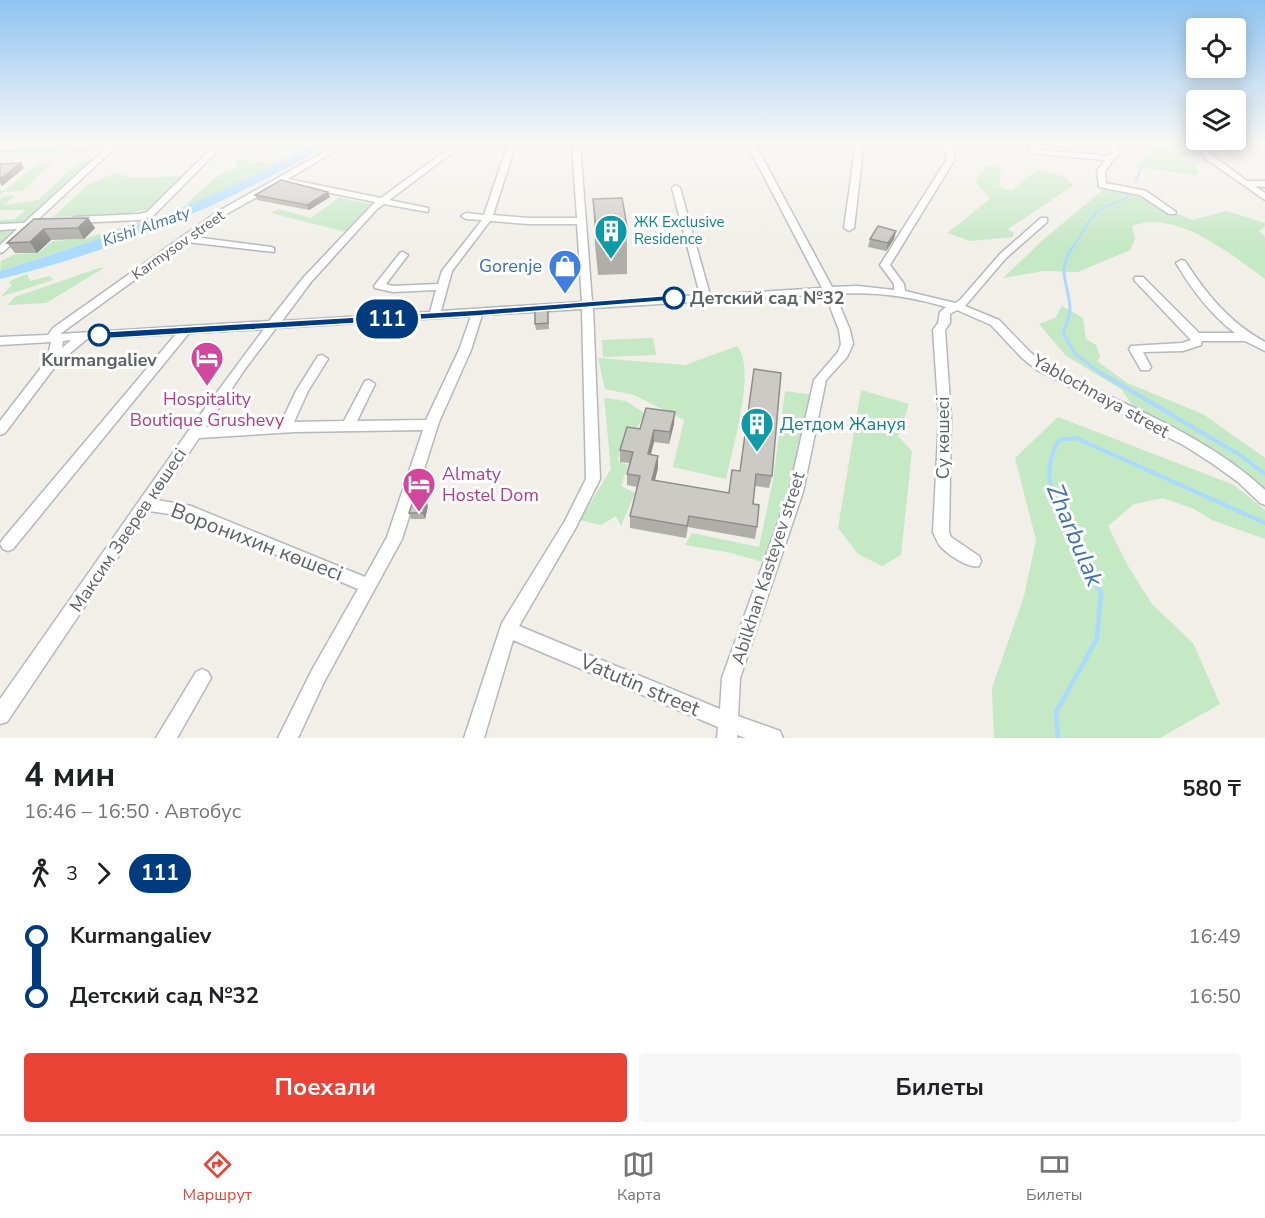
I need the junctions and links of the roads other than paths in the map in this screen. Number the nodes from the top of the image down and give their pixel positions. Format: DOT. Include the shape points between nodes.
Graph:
graph roads {
  1 [pos="78,178"];
  2 [pos="186,178"];
  3 [pos="285,178"];
  4 [pos="412,178"];
  5 [pos="501,178"];
  6 [pos="578,178"];
  7 [pos="769,178"];
  8 [pos="856,178"];
  9 [pos="939,178"];
  10 [pos="1102,178"];
  11 [pos="1240,178"];
  12 [pos="282,180"];
  13 [pos="1246,183"];
  14 [pos="1265,184"];
  15 [pos="676,188"];
  16 [pos="1265,197"];
  17 [pos="380,202"];
  18 [pos="424,210"];
  19 [pos="1172,212"];
  20 [pos="466,216"];
  21 [pos="487,219"];
  22 [pos="69,220"];
  23 [pos="1044,220"];
  24 [pos="48,221"];
  25 [pos="581,221"];
  26 [pos="29,224"];
  27 [pos="0,227"];
  28 [pos="849,228"];
  29 [pos="186,239"];
  30 [pos="0,250"];
  31 [pos="271,250"];
  32 [pos="403,255"];
  33 [pos="1181,263"];
  34 [pos="1139,279"];
  35 [pos="441,287"];
  36 [pos="828,291"];
  37 [pos="900,294"];
  38 [pos="705,296"];
  39 [pos="587,304"];
  40 [pos="955,307"];
  41 [pos="477,313"];
  42 [pos="434,316"];
  43 [pos="271,326"];
  44 [pos="185,331"];
  45 [pos="84,336"];
  46 [pos="1247,336"];
  47 [pos="1196,337"];
  48 [pos="55,338"];
  49 [pos="0,341"];
  50 [pos="1265,347"];
  51 [pos="322,359"];
  52 [pos="53,361"];
  53 [pos="1145,367"];
  54 [pos="369,384"];
  55 [pos="431,425"];
  56 [pos="348,426"];
  57 [pos="285,428"];
  58 [pos="0,430"];
  59 [pos="194,433"];
  60 [pos="1265,499"];
  61 [pos="145,504"];
  62 [pos="8,544"];
  63 [pos="973,561"];
  64 [pos="367,585"];
  65 [pos="508,629"];
  66 [pos="202,678"];
  67 [pos="0,715"];
  68 [pos="728,730"];
  69 [pos="166,738"];
  70 [pos="288,738"];
  71 [pos="474,738"];
  72 [pos="773,738"];
  1 -- 26 [label="street"];
  2 -- 22 [label="street" via="146,216"];
  3 -- 12 [label="street, Karmysov street"];
  4 -- 17 [label="street, Максим Зверев көшесі"];
  5 -- 21 [label="street"];
  6 -- 25 [label="street"];
  7 -- 36 [label="street, Abilkhan Kasteyev street"];
  8 -- 28 [label="street"];
  9 -- 37 [label="street" via="885,266 899,284"];
  10 -- 19 [label="street" via="1102,185 1143,193"];
  11 -- 13 [label="street"];
  12 -- 17 [label="street"];
  12 -- 29 [label="street, Karmysov street" via="220,214"];
  13 -- 14 [label="street"];
  13 -- 16 [label="street"];
  15 -- 38 [label="street"];
  17 -- 18 [label="street"];
  17 -- 43 [label="street, Максим Зверев көшесі" via="307,280"];
  20 -- 21 [label="street"];
  21 -- 25 [label="street"];
  21 -- 35 [label="street" via="450,266"];
  23 -- 40 [label="street"];
  24 -- 26 [label="street"];
  25 -- 39 [label="street"];
  26 -- 27 [label="street"];
  26 -- 30 [label="street"];
  29 -- 31 [label="street"];
  29 -- 48 [label="street, Karmysov street" via="57,330"];
  32 -- 35 [label="street" via="379,286"];
  33 -- 46 [label="street" via="1213,309"];
  34 -- 47 [label="street"];
  35 -- 42 [label="street"];
  36 -- 37 [label="street, Yablochnaya street" via="858,289"];
  36 -- 38 [label="street, Yablochnaya street"];
  36 -- 68 [label="street, Abilkhan Kasteyev street" via="842,319 847,342 843,355 825,370 820,380 796,492 730,678"];
  37 -- 40 [label="street, Yablochnaya street"];
  38 -- 39 [label="street, Yablochnaya street"];
  39 -- 41 [label="street, Yablochnaya street"];
  39 -- 65 [label="street" via="593,479"];
  40 -- 60 [label="street, Yablochnaya street" via="989,320 1039,366 1229,468"];
  40 -- 63 [label="street, Су көшесі" via="945,312 939,330 945,417 940,532 945,541"];
  41 -- 42 [label="street, Yablochnaya street"];
  41 -- 55 [label="street"];
  42 -- 43 [label="street, Yablochnaya street"];
  43 -- 44 [label="street, Yablochnaya street"];
  43 -- 59 [label="street, Максим Зверев көшесі"];
  44 -- 45 [label="street, Yablochnaya street"];
  44 -- 62 [label="street"];
  45 -- 48 [label="street, Yablochnaya street"];
  45 -- 52 [label="street"];
  46 -- 47 [label="street"];
  46 -- 50 [label="street"];
  47 -- 53 [label="street" via="1197,342 1192,345 1136,349"];
  48 -- 49 [label="street, Yablochnaya street"];
  48 -- 52 [label="street"];
  51 -- 57 [label="street"];
  52 -- 58 [label="street"];
  54 -- 56 [label="street"];
  55 -- 56 [label="street"];
  55 -- 64 [label="street" via="394,539"];
  56 -- 57 [label="street"];
  57 -- 59 [label="street"];
  59 -- 61 [label="street, Максим Зверев көшесі"];
  61 -- 64 [label="street, Воронихин көшесі" via="186,510"];
  61 -- 67 [label="street, Максим Зверев көшесі"];
  64 -- 70 [label="street"];
  65 -- 68 [label="street, Vatutin street"];
  65 -- 71 [label="street"];
  66 -- 69 [label="street"];
  68 -- 72 [label="street, Vatutin street"];
}
